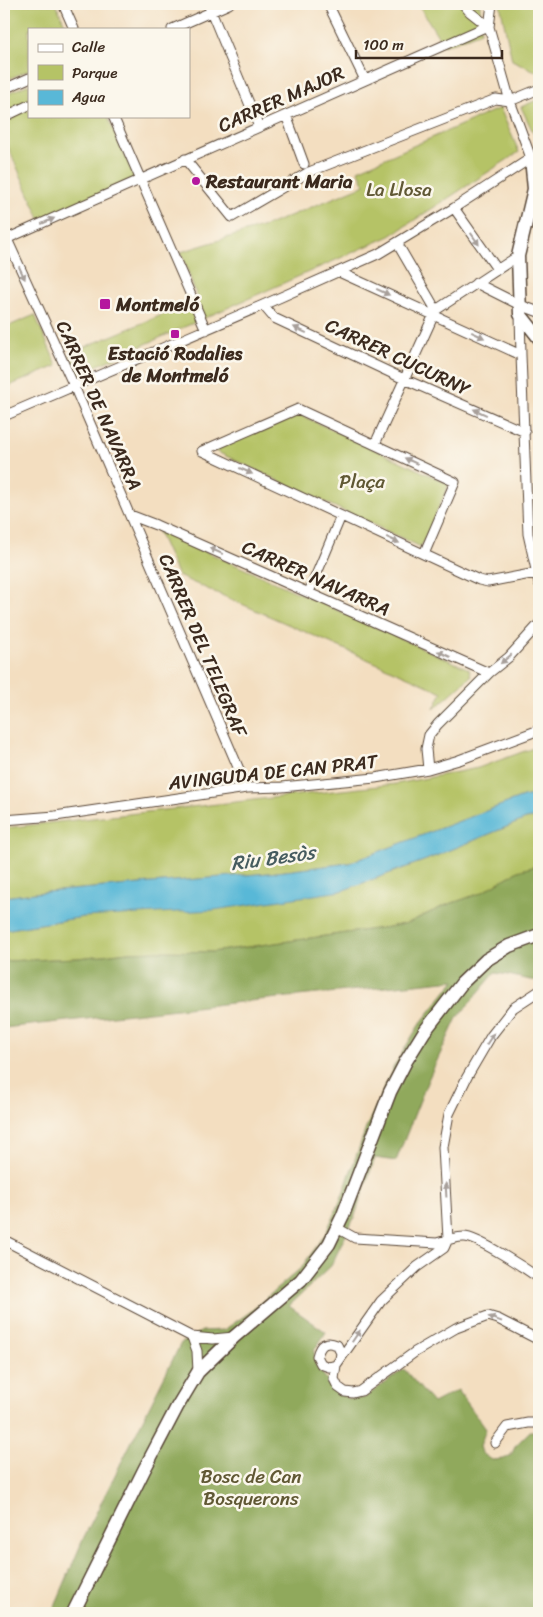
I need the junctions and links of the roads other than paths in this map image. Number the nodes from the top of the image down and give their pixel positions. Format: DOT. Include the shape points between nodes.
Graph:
graph roads {
  1 [pos="63,4"];
  2 [pos="229,4"];
  3 [pos="328,4"];
  4 [pos="463,4"];
  5 [pos="492,4"];
  6 [pos="210,8"];
  7 [pos="489,27"];
  8 [pos="74,28"];
  9 [pos="174,28"];
  10 [pos="28,78"];
  11 [pos="364,80"];
  12 [pos="4,89"];
  13 [pos="539,90"];
  14 [pos="510,101"];
  15 [pos="28,105"];
  16 [pos="286,115"];
  17 [pos="4,117"];
  18 [pos="114,118"];
  19 [pos="259,127"];
  20 [pos="185,159"];
  21 [pos="535,162"];
  22 [pos="307,168"];
  23 [pos="141,180"];
  24 [pos="536,186"];
  25 [pos="454,208"];
  26 [pos="5,240"];
  27 [pos="397,243"];
  28 [pos="518,256"];
  29 [pos="497,270"];
  30 [pos="339,272"];
  31 [pos="476,283"];
  32 [pos="263,305"];
  33 [pos="520,309"];
  34 [pos="539,312"];
  35 [pos="435,313"];
  36 [pos="206,330"];
  37 [pos="539,338"];
  38 [pos="521,355"];
  39 [pos="404,378"];
  40 [pos="74,386"];
  41 [pos="4,416"];
  42 [pos="525,432"];
  43 [pos="375,444"];
  44 [pos="130,515"];
  45 [pos="341,516"];
  46 [pos="424,554"];
  47 [pos="536,573"];
  48 [pos="539,583"];
  49 [pos="309,592"];
  50 [pos="539,624"];
  51 [pos="489,673"];
  52 [pos="539,730"];
  53 [pos="428,769"];
  54 [pos="247,788"];
  55 [pos="4,820"];
  56 [pos="539,935"];
  57 [pos="539,992"];
  58 [pos="337,1228"];
  59 [pos="448,1239"];
  60 [pos="4,1240"];
  61 [pos="539,1278"];
  62 [pos="234,1337"];
  63 [pos="192,1338"];
  64 [pos="539,1340"];
  65 [pos="198,1372"];
  66 [pos="539,1423"];
  67 [pos="495,1443"];
  68 [pos="73,1613"];
  1 -- 8 [label="street"];
  2 -- 6 [label="street"];
  3 -- 11 [label="street"];
  4 -- 7 [label="street"];
  5 -- 7 [label="street"];
  6 -- 9 [label="street"];
  6 -- 19 [label="street"];
  7 -- 11 [label="street, CARRER MAJOR"];
  7 -- 14 [label="street"];
  10 -- 12 [label="street"];
  11 -- 16 [label="street, CARRER MAJOR"];
  13 -- 14 [label="street"];
  14 -- 21 [label="street"];
  14 -- 22 [label="street" via="496,99"];
  15 -- 17 [label="street"];
  16 -- 19 [label="street, CARRER MAJOR"];
  16 -- 22 [label="street"];
  18 -- 23 [label="street"];
  19 -- 20 [label="street, CARRER MAJOR"];
  20 -- 22 [label="street" via="232,217"];
  20 -- 23 [label="street, CARRER MAJOR"];
  21 -- 24 [label="street"];
  21 -- 25 [label="street"];
  26 -- 23 [label="street, CARRER MAJOR, one-way"];
  23 -- 36 [label="street"];
  24 -- 28 [label="street"];
  25 -- 27 [label="street"];
  25 -- 29 [label="street, one-way"];
  26 -- 40 [label="street, CARRER DE NAVARRA, one-way"];
  27 -- 30 [label="street"];
  27 -- 35 [label="street"];
  28 -- 29 [label="street"];
  28 -- 33 [label="street"];
  29 -- 31 [label="street"];
  30 -- 32 [label="street"];
  30 -- 35 [label="street, one-way"];
  31 -- 33 [label="street"];
  31 -- 35 [label="street"];
  32 -- 36 [label="street"];
  39 -- 32 [label="street, CARRER CUCURNY, one-way" via="274,318"];
  33 -- 34 [label="street"];
  33 -- 37 [label="street"];
  33 -- 38 [label="street"];
  35 -- 38 [label="street, one-way"];
  35 -- 39 [label="street"];
  36 -- 40 [label="street"];
  38 -- 42 [label="street"];
  42 -- 39 [label="street, CARRER CUCURNY, one-way"];
  39 -- 43 [label="street"];
  40 -- 41 [label="street"];
  40 -- 44 [label="street, CARRER DE NAVARRA"];
  42 -- 47 [label="street" via="528,534"];
  43 -- 45 [label="street, one-way" via="298,409 202,451"];
  46 -- 43 [label="street, one-way" via="455,482"];
  49 -- 44 [label="street, CARRER NAVARRA, one-way"];
  44 -- 54 [label="street, CARRER DEL TELEGRAF"];
  45 -- 46 [label="street, one-way"];
  45 -- 49 [label="street"];
  46 -- 47 [label="street" via="488,582"];
  47 -- 48 [label="street"];
  51 -- 49 [label="street, CARRER NAVARRA, one-way"];
  50 -- 51 [label="street, one-way" via="509,657"];
  51 -- 53 [label="street" via="430,735 426,749"];
  52 -- 53 [label="street, AVINGUDA DE CAN PRAT"];
  53 -- 54 [label="street, AVINGUDA DE CAN PRAT" via="375,778"];
  54 -- 55 [label="street, AVINGUDA DE CAN PRAT" via="55,816"];
  56 -- 58 [label="street" via="509,946 486,960 462,984 424,1032 390,1092"];
  59 -- 57 [label="street, one-way" via="443,1147 450,1114 467,1077 492,1036 513,1008"];
  58 -- 59 [label="street" via="355,1238 437,1243"];
  58 -- 62 [label="street" via="301,1280"];
  59 -- 61 [label="street" via="466,1236"];
  64 -- 59 [label="street, one-way" via="488,1316 456,1328 361,1390 345,1392 338,1387 334,1379 338,1363 381,1301 444,1248"];
  60 -- 63 [label="street"];
  62 -- 63 [label="street"];
  62 -- 65 [label="street"];
  63 -- 65 [label="street" via="197,1351"];
  65 -- 68 [label="street" via="144,1470"];
  66 -- 67 [label="street" via="507,1427"];
}
